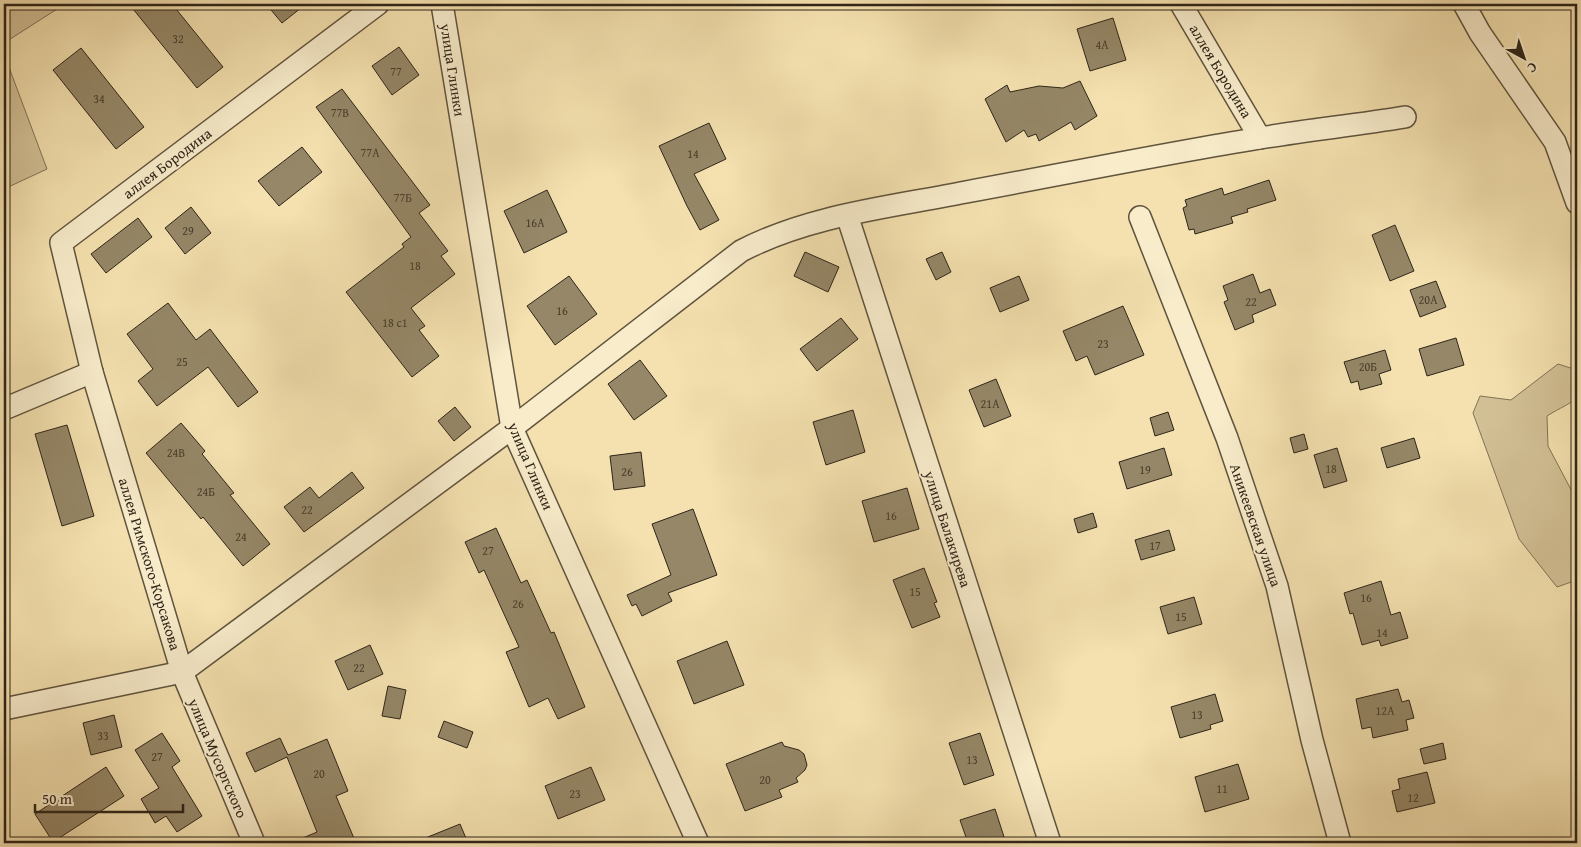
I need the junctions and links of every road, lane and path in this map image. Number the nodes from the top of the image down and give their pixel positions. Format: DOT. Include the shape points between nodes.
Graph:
graph roads {
  1 [pos="378,4"];
  2 [pos="442,4"];
  3 [pos="1181,4"];
  4 [pos="1464,4"];
  5 [pos="1405,117"];
  6 [pos="1260,138"];
  7 [pos="1577,203"];
  8 [pos="847,215"];
  9 [pos="1140,217"];
  10 [pos="92,372"];
  11 [pos="4,409"];
  12 [pos="512,428"];
  13 [pos="182,672"];
  14 [pos="4,710"];
  15 [pos="254,843"];
  16 [pos="698,843"];
  17 [pos="1050,843"];
  18 [pos="1340,843"];
  1 -- 10 [label="street, аллея Бородина" via="61,243"];
  2 -- 12 [label="street, улица Глинки"];
  3 -- 6 [label="street, аллея Бородина"];
  4 -- 7 [label="street" via="1480,33 1555,142"];
  5 -- 6 [label="street"];
  6 -- 8 [label="street"];
  8 -- 12 [label="street" via="766,238 741,251"];
  8 -- 17 [label="street, улица Балакирева"];
  9 -- 18 [label="street, Аникеевская улица" via="1227,438 1277,586 1312,740"];
  10 -- 11 [label="street"];
  10 -- 13 [label="street, аллея Римского-Корсакова"];
  12 -- 13 [label="street"];
  12 -- 16 [label="street, улица Глинки"];
  13 -- 14 [label="street, аллея Римского-Корсакова"];
  13 -- 15 [label="street, улица Мусоргского"];
}
